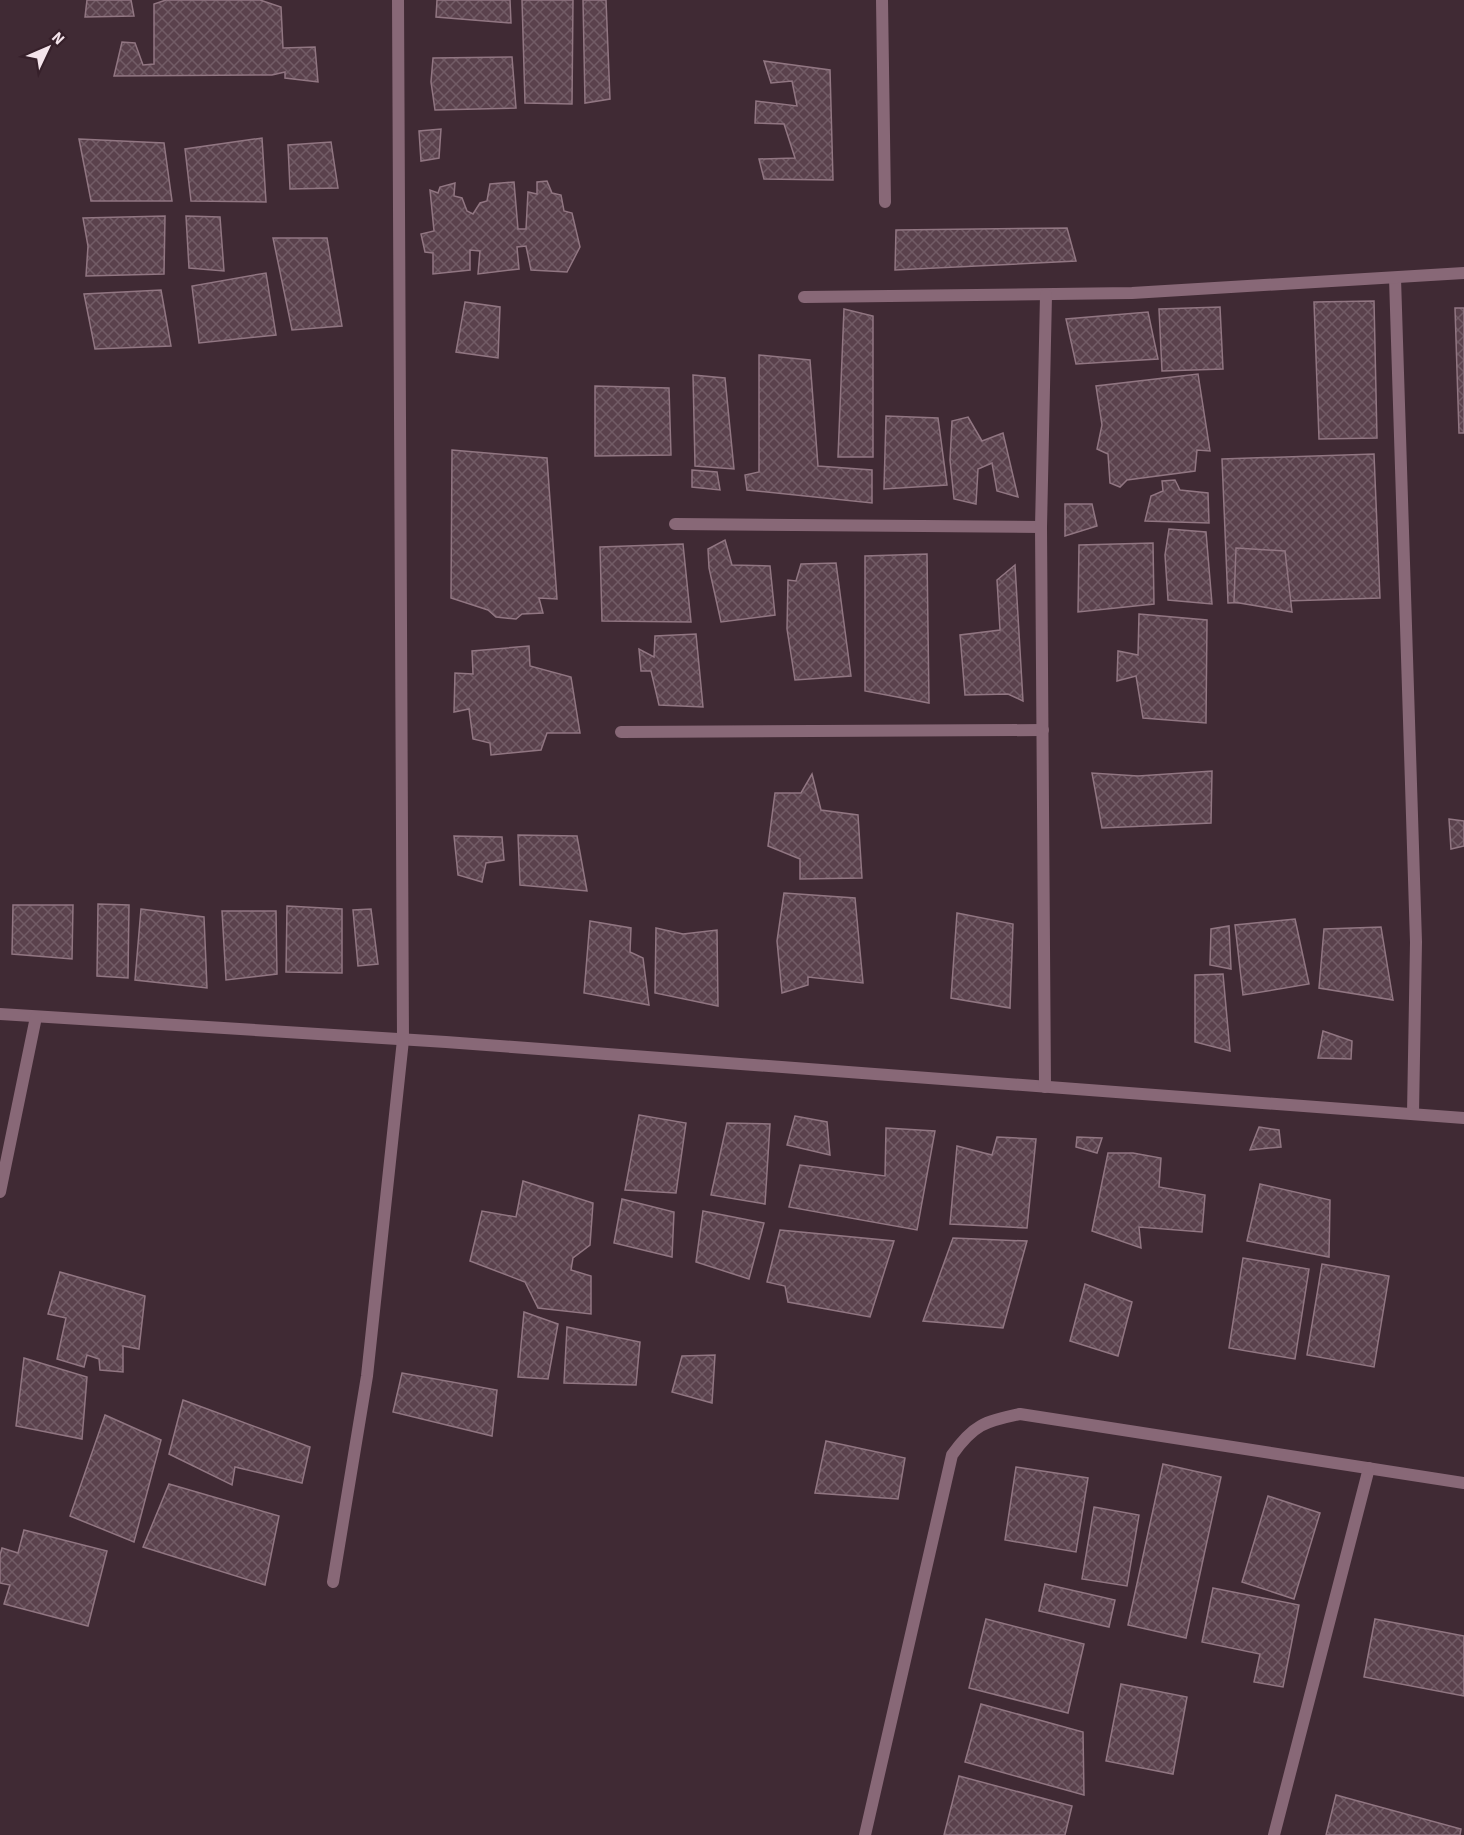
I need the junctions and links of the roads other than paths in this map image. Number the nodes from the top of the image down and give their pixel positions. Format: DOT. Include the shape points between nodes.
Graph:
graph roads {
  1 [pos="398,0"];
  2 [pos="882,0"];
  3 [pos="885,202"];
  4 [pos="1464,273"];
  5 [pos="1395,278"];
  6 [pos="1046,296"];
  7 [pos="804,297"];
  8 [pos="675,524"];
  9 [pos="1041,527"];
  10 [pos="1043,730"];
  11 [pos="621,732"];
  12 [pos="0,1014"];
  13 [pos="36,1017"];
  14 [pos="403,1040"];
  15 [pos="1045,1087"];
  16 [pos="1413,1114"];
  17 [pos="1464,1118"];
  18 [pos="0,1192"];
  19 [pos="1369,1468"];
  20 [pos="1464,1483"];
  21 [pos="333,1582"];
  22 [pos="865,1835"];
  23 [pos="1274,1835"];
  1 -- 14 [label="street"];
  2 -- 3 [label="street"];
  4 -- 5 [label="street"];
  5 -- 6 [label="street"];
  5 -- 16 [label="street" via="1416,942"];
  6 -- 7 [label="street"];
  6 -- 9 [label="street"];
  8 -- 9 [label="street"];
  9 -- 10 [label="street"];
  10 -- 11 [label="street"];
  10 -- 15 [label="street"];
  12 -- 13 [label="street"];
  13 -- 14 [label="street"];
  13 -- 18 [label="street"];
  14 -- 15 [label="street"];
  14 -- 21 [label="street" via="368,1376"];
  15 -- 16 [label="street"];
  16 -- 17 [label="street"];
  19 -- 20 [label="street"];
  19 -- 22 [label="street" via="1020,1413 992,1420 967,1434 952,1455"];
  19 -- 23 [label="street"];
}
